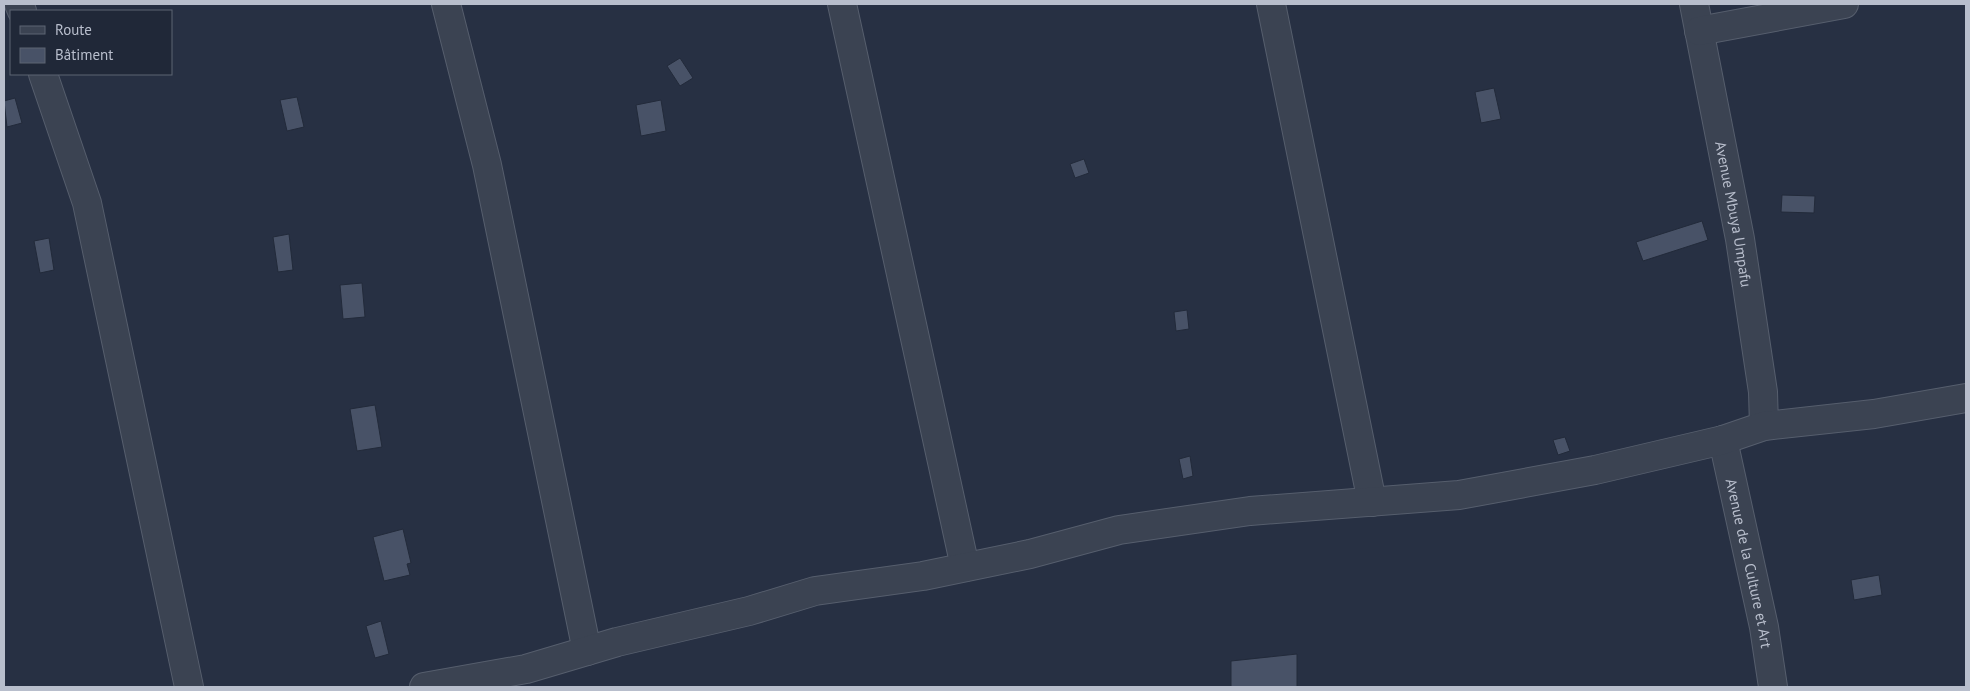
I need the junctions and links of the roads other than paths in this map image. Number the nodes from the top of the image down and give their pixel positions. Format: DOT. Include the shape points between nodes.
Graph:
graph roads {
  1 [pos="446,4"];
  2 [pos="842,4"];
  3 [pos="1271,4"];
  4 [pos="1694,4"];
  5 [pos="1844,4"];
  6 [pos="1699,31"];
  7 [pos="43,75"];
  8 [pos="1966,398"];
  9 [pos="1764,426"];
  10 [pos="1723,440"];
  11 [pos="1372,502"];
  12 [pos="965,568"];
  13 [pos="586,651"];
  14 [pos="189,687"];
  15 [pos="424,687"];
  16 [pos="1773,687"];
  1 -- 13 [label="street" via="487,165"];
  2 -- 12 [label="street"];
  3 -- 11 [label="street"];
  4 -- 6 [label="street, Avenue Mbuya Umpafu"];
  5 -- 6 [label="street"];
  6 -- 9 [label="street, Avenue Mbuya Umpafu" via="1740,239 1763,392"];
  7 -- 14 [label="street" via="87,203"];
  8 -- 9 [label="street" via="1874,414"];
  9 -- 10 [label="street"];
  10 -- 11 [label="street" via="1595,470 1459,495"];
  10 -- 16 [label="street, Avenue de la Culture et Art" via="1764,628"];
  11 -- 12 [label="street" via="1250,510 1120,530"];
  12 -- 13 [label="street" via="815,591"];
  13 -- 15 [label="street" via="526,668"];
}
